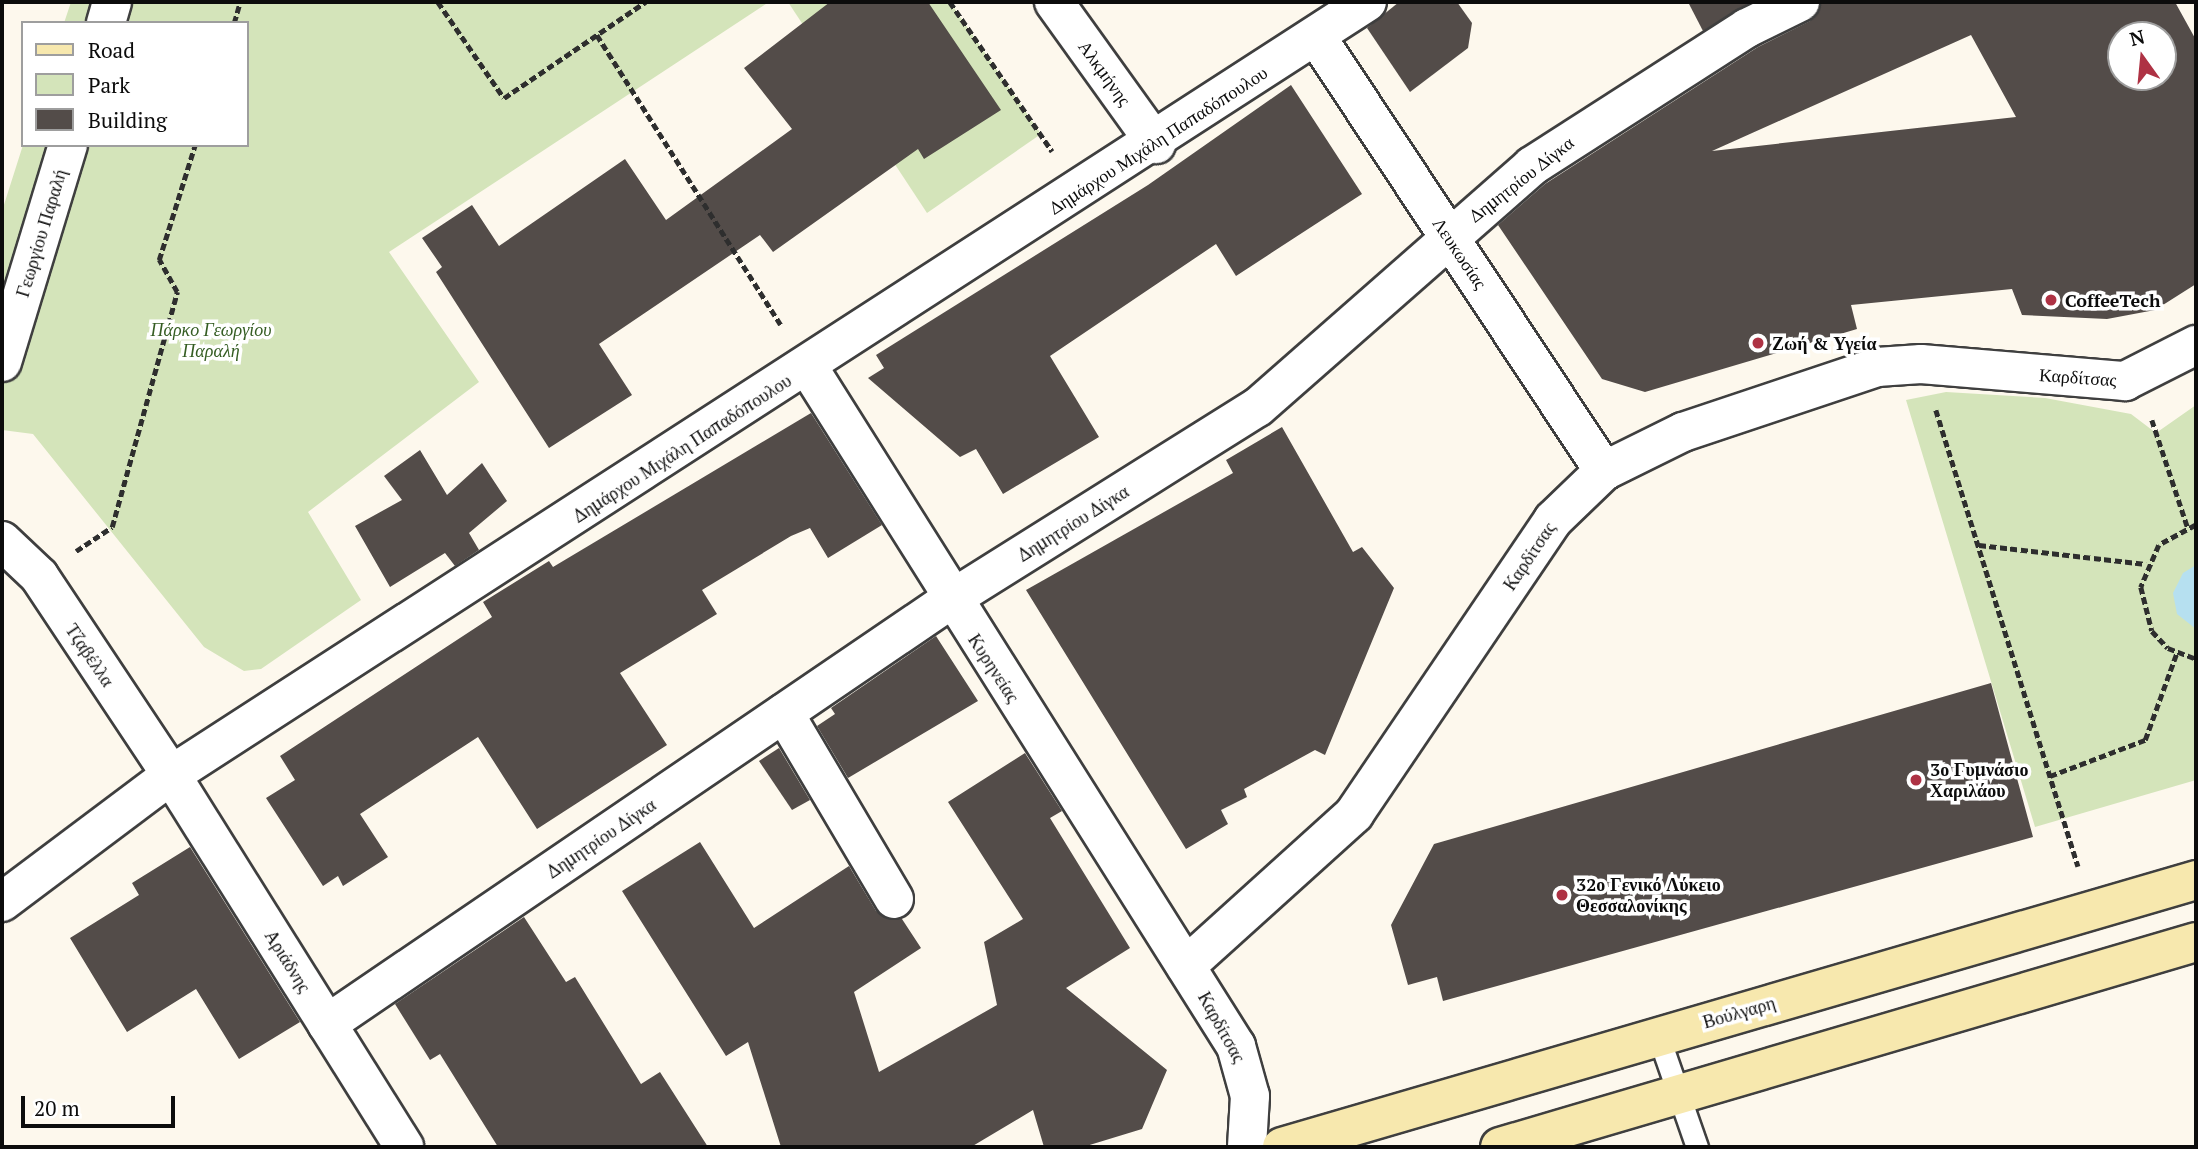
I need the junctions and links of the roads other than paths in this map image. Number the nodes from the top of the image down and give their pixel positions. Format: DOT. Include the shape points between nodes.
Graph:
graph roads {
  1 [pos="112,2"];
  2 [pos="1054,2"];
  3 [pos="1367,2"];
  4 [pos="1800,2"];
  5 [pos="107,21"];
  6 [pos="1316,36"];
  7 [pos="1156,144"];
  8 [pos="67,147"];
  9 [pos="1449,237"];
  10 [pos="2196,345"];
  11 [pos="2,362"];
  12 [pos="808,367"];
  13 [pos="1604,471"];
  14 [pos="2,541"];
  15 [pos="950,600"];
  16 [pos="784,713"];
  17 [pos="171,775"];
  18 [pos="2196,880"];
  19 [pos="894,899"];
  20 [pos="2,902"];
  21 [pos="2196,942"];
  22 [pos="1186,966"];
  23 [pos="327,1024"];
  24 [pos="1658,1035"];
  25 [pos="1678,1094"];
  26 [pos="404,1147"];
  27 [pos="1247,1147"];
  28 [pos="1282,1147"];
  29 [pos="1500,1147"];
  30 [pos="1697,1147"];
  1 -- 5 [label="street"];
  2 -- 7 [label="street, Αλκμήνης"];
  3 -- 6 [label="street, Δημάρχου Μιχάλη Παπαδόπουλου"];
  4 -- 9 [label="street, Δημητρίου Δίγκα" via="1747,28 1554,151"];
  6 -- 7 [label="street, Δημάρχου Μιχάλη Παπαδόπουλου"];
  6 -- 9 [label="street, Λευκωσίας"];
  7 -- 12 [label="street, Δημάρχου Μιχάλη Παπαδόπουλου"];
  8 -- 11 [label="street, Γεωργίου Παραλή"];
  9 -- 13 [label="street, Λευκωσίας"];
  9 -- 15 [label="street, Δημητρίου Δίγκα" via="1258,407"];
  10 -- 13 [label="street, Καρδίτσας" via="2138,376 2102,381 1921,364 1877,367 1734,414"];
  12 -- 15 [label="street, Κυρηνείας"];
  12 -- 17 [label="street, Δημάρχου Μιχάλη Παπαδόπουλου"];
  13 -- 22 [label="street, Καρδίτσας" via="1553,520 1354,814"];
  14 -- 17 [label="street, Τζαβέλλα" via="39,576"];
  15 -- 16 [label="street, Δημητρίου Δίγκα"];
  15 -- 22 [label="street, Κυρηνείας"];
  16 -- 19 [label="street"];
  16 -- 23 [label="street, Δημητρίου Δίγκα"];
  17 -- 20 [label="street, Δημάρχου Μιχάλη Παπαδόπουλου"];
  17 -- 23 [label="street, Αριάδνης"];
  18 -- 24 [label="main road, Βούλγαρη"];
  21 -- 25 [label="main road"];
  22 -- 27 [label="street, Καρδίτσας" via="1245,1068"];
  23 -- 26 [label="street, Αριάδνης"];
  24 -- 25 [label="lane"];
  24 -- 28 [label="main road, Βούλγαρη"];
  25 -- 29 [label="main road"];
  25 -- 30 [label="lane"];
}
